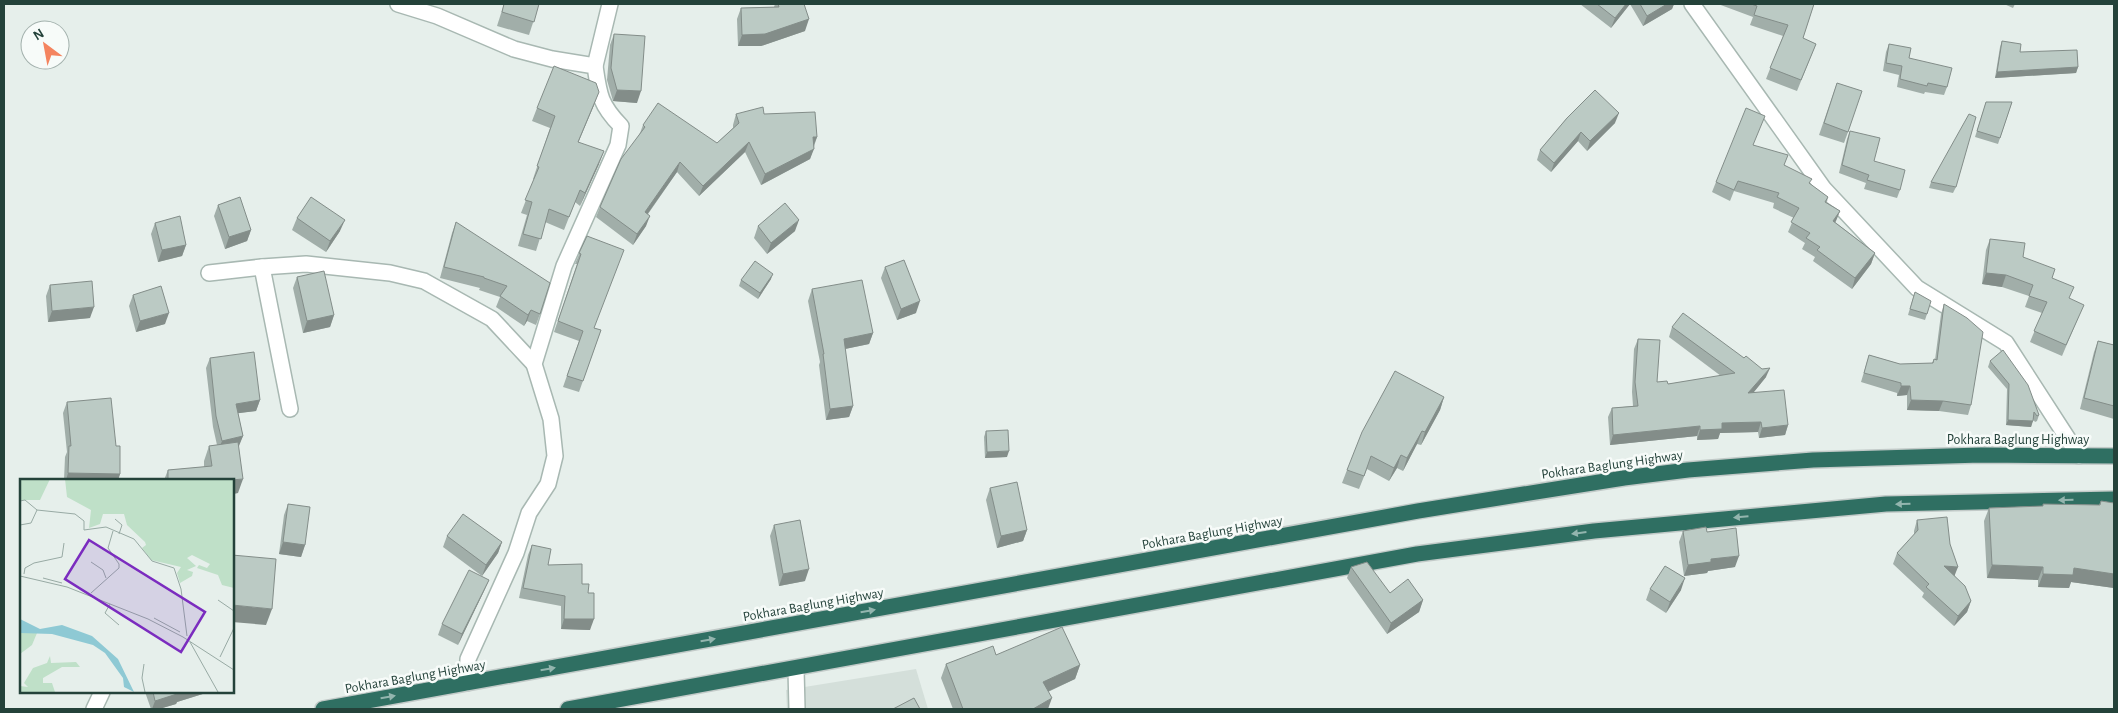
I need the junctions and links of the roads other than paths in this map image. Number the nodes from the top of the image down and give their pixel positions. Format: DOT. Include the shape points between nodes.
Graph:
graph roads {
  1 [pos="398,4"];
  2 [pos="610,4"];
  3 [pos="1692,4"];
  4 [pos="595,66"];
  5 [pos="262,266"];
  6 [pos="209,273"];
  7 [pos="534,364"];
  8 [pos="290,410"];
  9 [pos="2079,456"];
  10 [pos="2114,456"];
  11 [pos="2114,499"];
  12 [pos="796,669"];
  13 [pos="467,683"];
  14 [pos="102,693"];
  15 [pos="94,709"];
  16 [pos="323,709"];
  17 [pos="568,709"];
  18 [pos="797,709"];
  1 -- 4 [label="street" via="437,16 514,49"];
  2 -- 4 [label="street"];
  3 -- 9 [label="street" via="1824,189 1917,288 2006,343"];
  4 -- 7 [label="street" via="599,95 607,112 621,126 618,145 564,266"];
  5 -- 6 [label="street"];
  5 -- 7 [label="street" via="306,264 390,273 424,281 492,319"];
  5 -- 8 [label="street"];
  7 -- 13 [label="street" via="551,419 555,456 548,484 529,512 516,553 468,659"];
  9 -- 10 [label="highway, Pokhara Baglung Highway"];
  13 -- 9 [label="highway, Pokhara Baglung Highway, one-way" via="1418,511 1615,479 1823,460 1981,455"];
  11 -- 12 [label="highway, one-way" via="1886,504 1508,542 1417,554"];
  12 -- 17 [label="highway"];
  12 -- 18 [label="street"];
  16 -- 13 [label="highway, Pokhara Baglung Highway, one-way"];
  14 -- 15 [label="street"];
}
